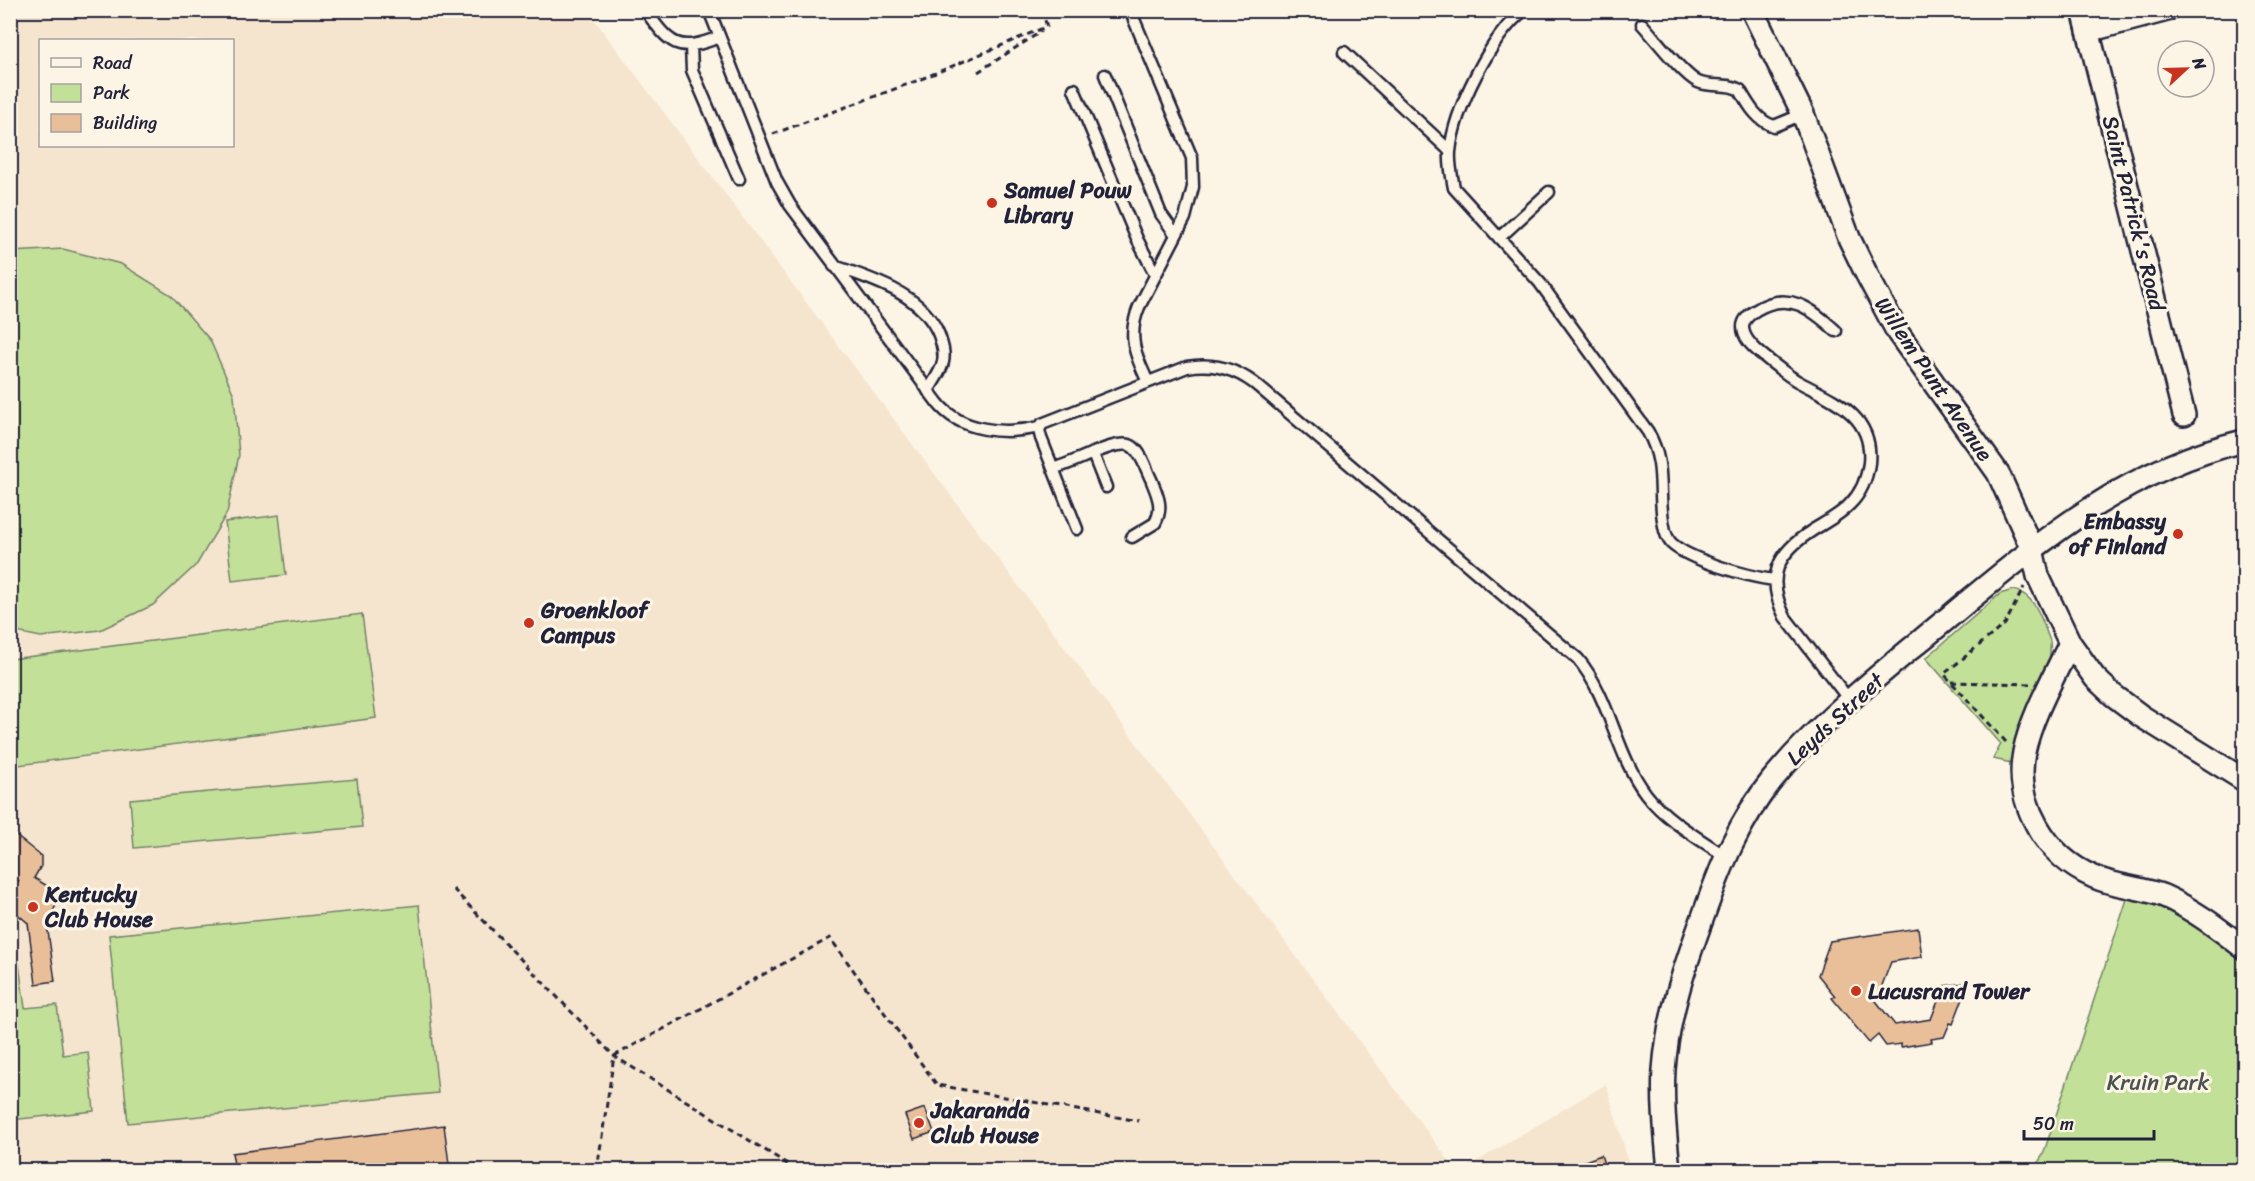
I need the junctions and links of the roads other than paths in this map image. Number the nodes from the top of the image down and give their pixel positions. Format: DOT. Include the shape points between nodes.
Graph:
graph roads {
  1 [pos="645,10"];
  2 [pos="709,10"];
  3 [pos="1130,10"];
  4 [pos="1524,10"];
  5 [pos="1752,10"];
  6 [pos="2083,10"];
  7 [pos="2167,10"];
  8 [pos="1641,24"];
  9 [pos="2088,31"];
  10 [pos="719,37"];
  11 [pos="691,46"];
  12 [pos="1344,52"];
  13 [pos="1105,75"];
  14 [pos="1074,89"];
  15 [pos="1803,114"];
  16 [pos="1450,152"];
  17 [pos="739,179"];
  18 [pos="1549,192"];
  19 [pos="1176,236"];
  20 [pos="1499,238"];
  21 [pos="834,266"];
  22 [pos="1155,274"];
  23 [pos="1836,331"];
  24 [pos="1148,382"];
  25 [pos="928,391"];
  26 [pos="2184,415"];
  27 [pos="1040,427"];
  28 [pos="2244,441"];
  29 [pos="1093,454"];
  30 [pos="1054,468"];
  31 [pos="1106,487"];
  32 [pos="1077,529"];
  33 [pos="1132,537"];
  34 [pos="2034,556"];
  35 [pos="1774,580"];
  36 [pos="2070,642"];
  37 [pos="1850,701"];
  38 [pos="2244,780"];
  39 [pos="1725,856"];
  40 [pos="2244,948"];
  41 [pos="1669,1170"];
  1 -- 11 [label="lane" via="666,38"];
  2 -- 10 [label="lane"];
  3 -- 19 [label="lane" via="1193,164 1189,208"];
  4 -- 16 [label="lane" via="1493,46 1469,88"];
  5 -- 15 [label="street, Willem Punt Avenue"];
  6 -- 9 [label="street, Saint Patrick's Road"];
  7 -- 9 [label="street"];
  8 -- 15 [label="lane" via="1696,81 1740,90 1766,124 1774,126"];
  9 -- 26 [label="street, Saint Patrick's Road"];
  10 -- 11 [label="lane"];
  10 -- 21 [label="lane" via="777,182"];
  11 -- 17 [label="lane" via="692,70"];
  12 -- 16 [label="lane"];
  13 -- 19 [label="lane" via="1161,214"];
  14 -- 22 [label="lane"];
  15 -- 34 [label="street, Willem Punt Avenue" via="1849,238 1886,310 1913,356 1998,474"];
  16 -- 20 [label="lane" via="1454,188"];
  18 -- 20 [label="lane"];
  19 -- 22 [label="lane"];
  20 -- 35 [label="lane" via="1540,282 1648,432 1658,455 1664,528 1671,543 1723,568"];
  21 -- 25 [label="lane"];
  21 -- 25 [label="lane" via="888,287 931,318 944,357"];
  22 -- 24 [label="lane" via="1132,329 1136,353"];
  23 -- 35 [label="lane" via="1813,310 1795,302 1761,307 1744,324 1747,339 1775,365 1853,414 1868,444 1867,472 1861,490 1840,513 1788,550 1776,568"];
  24 -- 27 [label="lane"];
  24 -- 39 [label="lane" via="1202,365 1226,368 1252,381 1578,659 1597,685 1629,764 1646,794 1674,820"];
  25 -- 27 [label="lane" via="947,413 965,424 1012,432"];
  27 -- 30 [label="lane"];
  28 -- 34 [label="street, Leyds Street" via="2200,453 2143,477 2096,504"];
  29 -- 30 [label="lane"];
  29 -- 31 [label="lane"];
  29 -- 33 [label="lane" via="1125,444 1140,454 1158,496 1159,512 1155,523"];
  30 -- 32 [label="lane"];
  34 -- 36 [label="street, Willem Punt Avenue" via="2038,576"];
  34 -- 37 [label="street, Leyds Street"];
  35 -- 37 [label="lane" via="1785,617"];
  36 -- 38 [label="street, Willem Punt Avenue" via="2095,678 2113,695"];
  36 -- 40 [label="street" via="2028,738 2023,760 2024,792 2035,823 2066,860 2093,877 2173,900"];
  37 -- 39 [label="street, Leyds Street" via="1770,783 1743,820"];
  39 -- 41 [label="street, Leyds Street" via="1684,968 1670,1026 1664,1072"];
}
